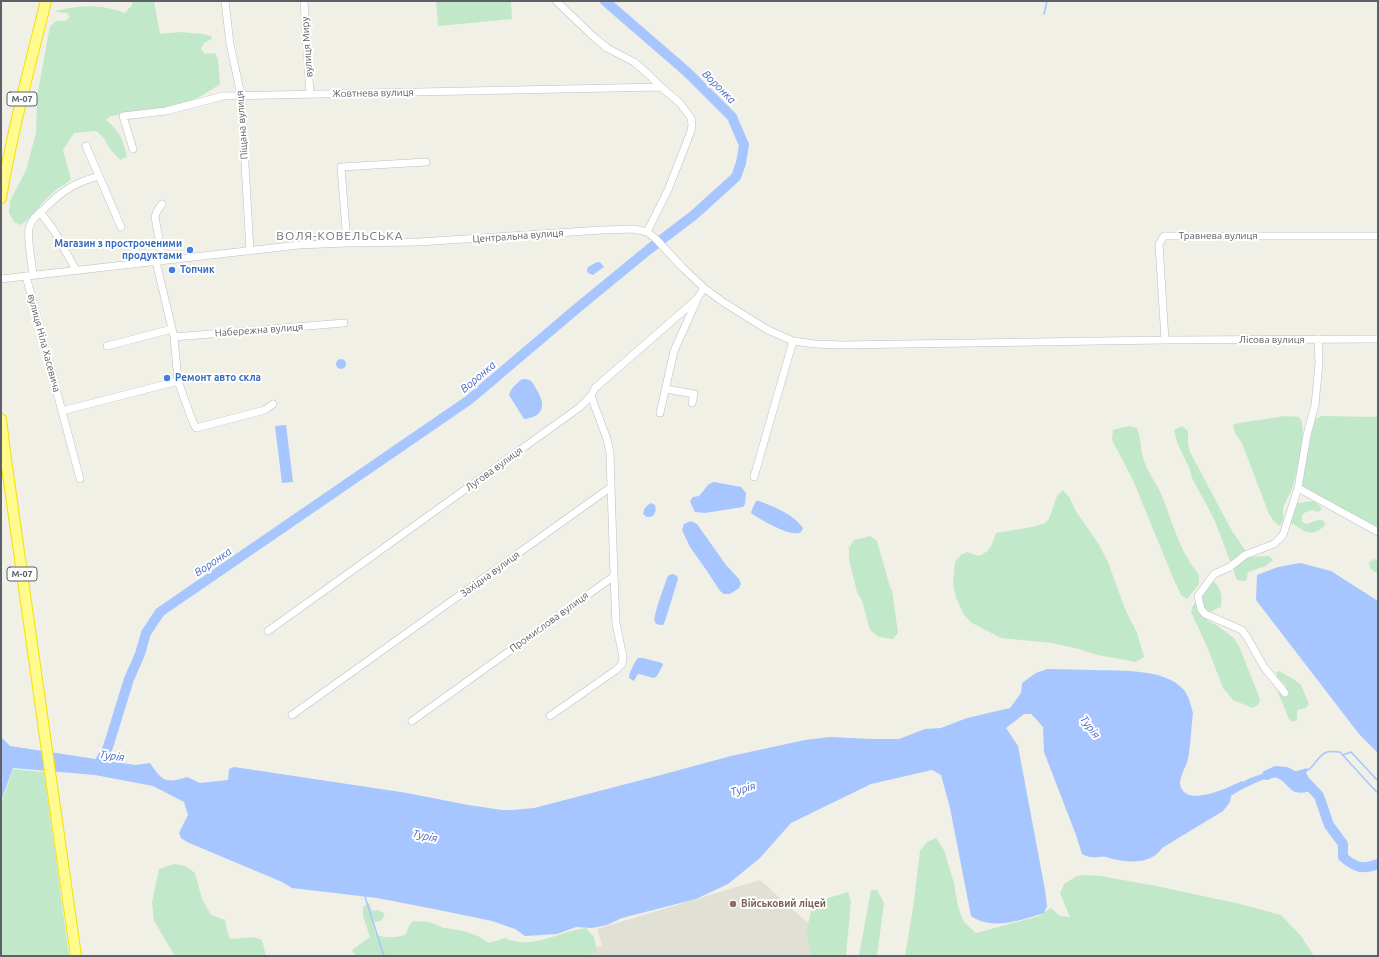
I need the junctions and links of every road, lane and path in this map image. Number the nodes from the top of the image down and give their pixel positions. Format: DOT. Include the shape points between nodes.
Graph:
graph roads {
  1 [pos="46,1"];
  2 [pos="225,1"];
  3 [pos="304,1"];
  4 [pos="556,1"];
  5 [pos="661,87"];
  6 [pos="310,94"];
  7 [pos="241,95"];
  8 [pos="86,146"];
  9 [pos="133,149"];
  10 [pos="426,162"];
  11 [pos="99,176"];
  12 [pos="1,198"];
  13 [pos="162,204"];
  14 [pos="40,212"];
  15 [pos="121,227"];
  16 [pos="647,232"];
  17 [pos="1378,236"];
  18 [pos="347,242"];
  19 [pos="250,250"];
  20 [pos="156,262"];
  21 [pos="76,270"];
  22 [pos="29,275"];
  23 [pos="1,279"];
  24 [pos="704,288"];
  25 [pos="697,299"];
  26 [pos="344,323"];
  27 [pos="172,329"];
  28 [pos="174,337"];
  29 [pos="1378,339"];
  30 [pos="1165,340"];
  31 [pos="1318,340"];
  32 [pos="793,341"];
  33 [pos="107,346"];
  34 [pos="178,381"];
  35 [pos="666,389"];
  36 [pos="591,396"];
  37 [pos="692,403"];
  38 [pos="273,404"];
  39 [pos="62,411"];
  40 [pos="660,413"];
  41 [pos="1,419"];
  42 [pos="754,477"];
  43 [pos="80,479"];
  44 [pos="611,487"];
  45 [pos="1298,488"];
  46 [pos="1378,532"];
  47 [pos="614,576"];
  48 [pos="268,631"];
  49 [pos="1285,692"];
  50 [pos="292,715"];
  51 [pos="550,716"];
  52 [pos="412,721"];
  53 [pos="76,956"];
  1 -- 12 [label="highway, М-07"];
  2 -- 7 [label="street, Піщана вулиця" via="230,44"];
  3 -- 6 [label="street, вулиця Миру"];
  4 -- 5 [label="street" via="607,48 634,62"];
  5 -- 6 [label="street, Жовтнева вулиця"];
  5 -- 16 [label="street" via="684,108 691,118 692,125 668,190"];
  6 -- 7 [label="street, Жовтнева вулиця"];
  7 -- 9 [label="street, Жовтнева вулиця" via="214,98 179,109 123,116"];
  7 -- 19 [label="street, Піщана вулиця"];
  8 -- 11 [label="street"];
  10 -- 18 [label="street" via="341,167"];
  11 -- 14 [label="street, вулиця Ніла Хасевича" via="83,181 59,194"];
  11 -- 15 [label="street"];
  13 -- 20 [label="street" via="155,217"];
  14 -- 21 [label="street" via="53,229"];
  14 -- 22 [label="street, вулиця Ніла Хасевича" via="31,221 29,230"];
  16 -- 18 [label="street, Центральна вулиця" via="634,229 602,230 419,242"];
  16 -- 24 [label="street"];
  17 -- 30 [label="street, Травнева вулиця" via="1164,236 1159,244"];
  18 -- 19 [label="street, Центральна вулиця"];
  19 -- 20 [label="street, Центральна вулиця"];
  20 -- 21 [label="street, Центральна вулиця"];
  20 -- 27 [label="street"];
  21 -- 22 [label="street, Центральна вулиця"];
  22 -- 23 [label="street, Центральна вулиця"];
  22 -- 39 [label="street, вулиця Ніла Хасевича"];
  24 -- 25 [label="street, Лугова вулиця"];
  24 -- 32 [label="street" via="768,330"];
  25 -- 35 [label="street" via="674,351"];
  25 -- 36 [label="street, Лугова вулиця" via="596,388"];
  26 -- 28 [label="street, Набережна вулиця"];
  27 -- 28 [label="street"];
  27 -- 33 [label="street"];
  28 -- 34 [label="street"];
  29 -- 31 [label="street, Лісова вулиця"];
  30 -- 31 [label="street, Лісова вулиця"];
  30 -- 32 [label="street, Лісова вулиця" via="842,345"];
  31 -- 45 [label="street" via="1319,363 1315,405"];
  32 -- 42 [label="street"];
  34 -- 38 [label="street" via="196,428 265,410"];
  34 -- 39 [label="street"];
  35 -- 37 [label="street" via="694,394"];
  35 -- 40 [label="street"];
  36 -- 44 [label="street" via="607,439"];
  36 -- 48 [label="street, Лугова вулиця" via="580,407"];
  39 -- 43 [label="street, вулиця Ніла Хасевича"];
  41 -- 53 [label="highway, М-07"];
  44 -- 47 [label="street"];
  44 -- 50 [label="street, Західна вулиця"];
  45 -- 46 [label="street"];
  45 -- 49 [label="street" via="1283,535 1268,547 1245,555 1230,567 1214,574 1198,596 1205,614 1242,630 1264,667"];
  47 -- 51 [label="street" via="616,623 623,657 622,664"];
  47 -- 52 [label="street, Промислова вулиця"];
}
